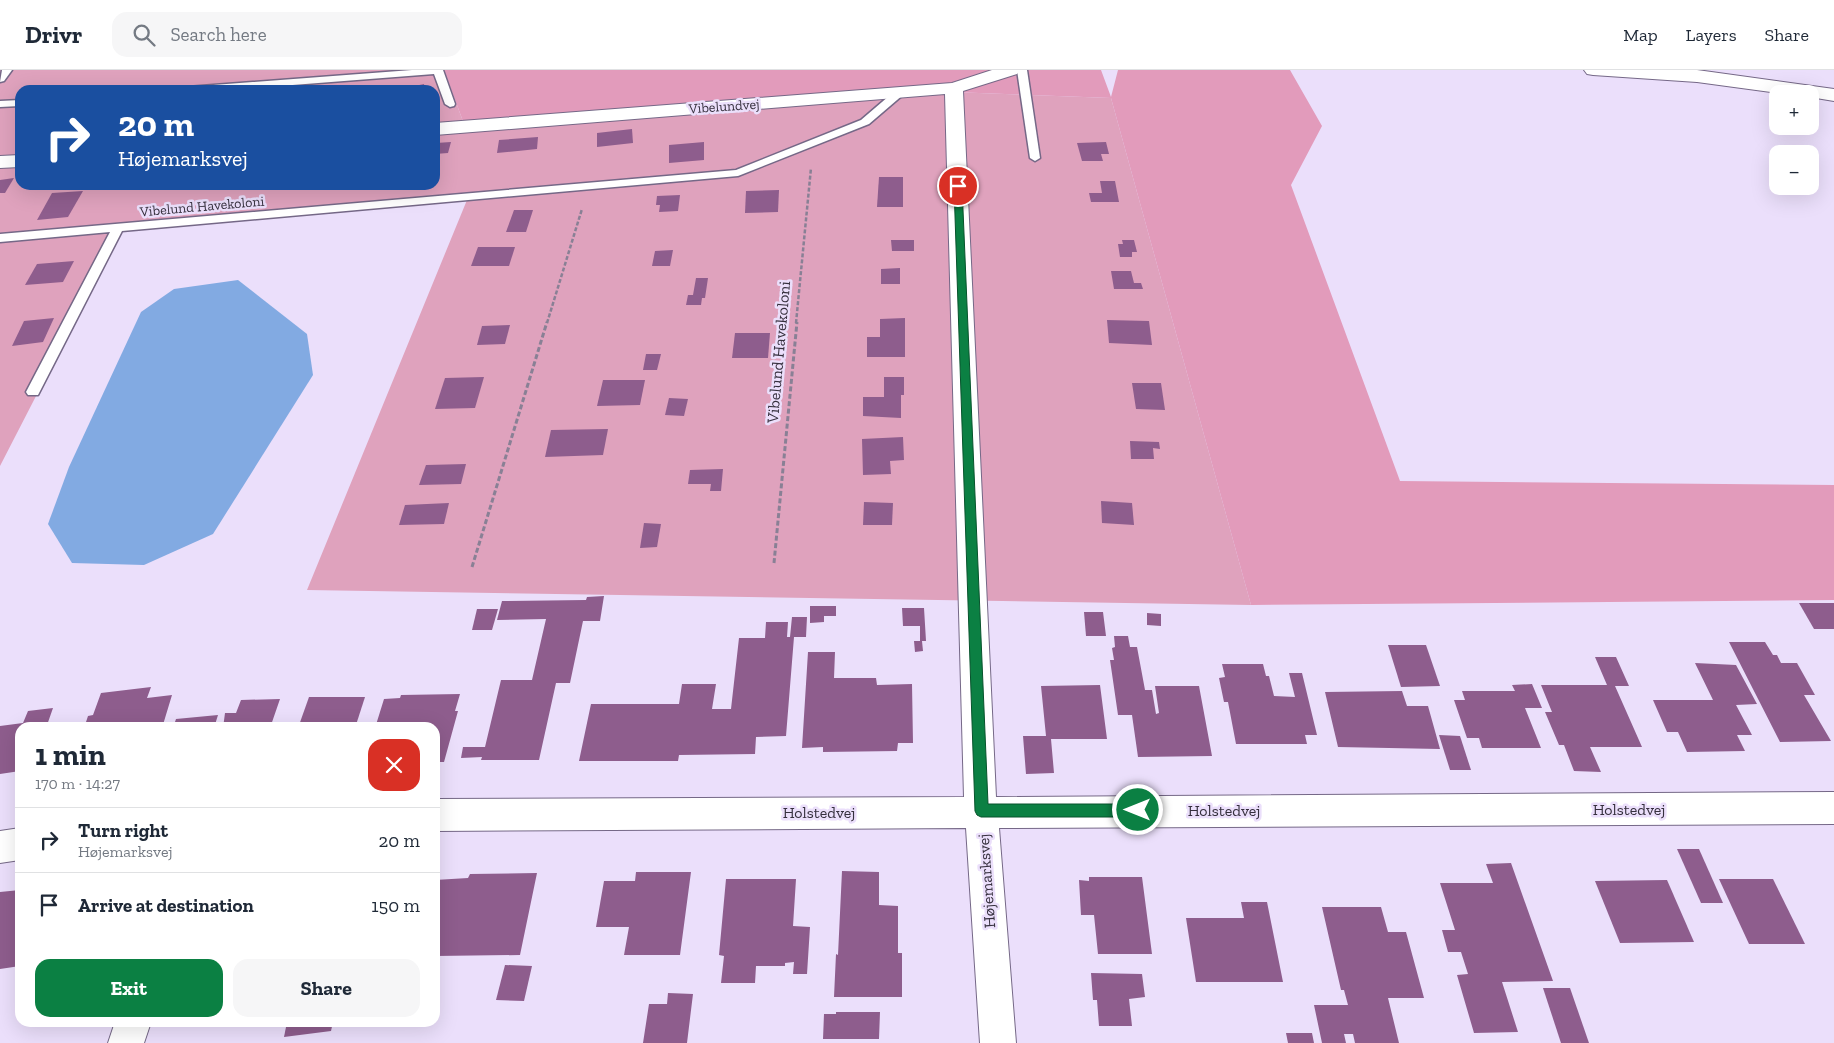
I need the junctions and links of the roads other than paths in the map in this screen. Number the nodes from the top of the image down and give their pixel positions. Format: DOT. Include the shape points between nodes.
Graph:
graph roads {
  1 [pos="8,70"];
  2 [pos="438,70"];
  3 [pos="1011,70"];
  4 [pos="1022,70"];
  5 [pos="1592,70"];
  6 [pos="0,79"];
  7 [pos="250,85"];
  8 [pos="954,88"];
  9 [pos="900,92"];
  10 [pos="1834,95"];
  11 [pos="15,103"];
  12 [pos="0,104"];
  13 [pos="450,104"];
  14 [pos="440,129"];
  15 [pos="1035,158"];
  16 [pos="15,161"];
  17 [pos="0,162"];
  18 [pos="118,228"];
  19 [pos="0,238"];
  20 [pos="33,392"];
  21 [pos="1834,808"];
  22 [pos="981,811"];
  23 [pos="440,815"];
  24 [pos="15,845"];
  25 [pos="0,847"];
  26 [pos="131,1027"];
  27 [pos="126,1043"];
  28 [pos="998,1043"];
  1 -- 6 [label="lane"];
  2 -- 7 [label="lane"];
  2 -- 13 [label="lane"];
  3 -- 8 [label="street, Vibelundvej"];
  4 -- 15 [label="lane"];
  5 -- 10 [label="street" via="1697,76"];
  8 -- 9 [label="street, Vibelundvej"];
  8 -- 22 [label="street, Højemarksvej"];
  9 -- 14 [label="street, Vibelundvej"];
  9 -- 18 [label="lane, Vibelund Havekoloni" via="865,122 738,174"];
  11 -- 12 [label="lane"];
  16 -- 17 [label="street"];
  18 -- 19 [label="lane, Vibelund Havekoloni"];
  18 -- 20 [label="lane, Vibelund Havekoloni"];
  21 -- 22 [label="street, Holstedvej"];
  22 -- 23 [label="street, Holstedvej"];
  22 -- 28 [label="street, Højemarksvej"];
  24 -- 25 [label="street"];
  26 -- 27 [label="street"];
}
